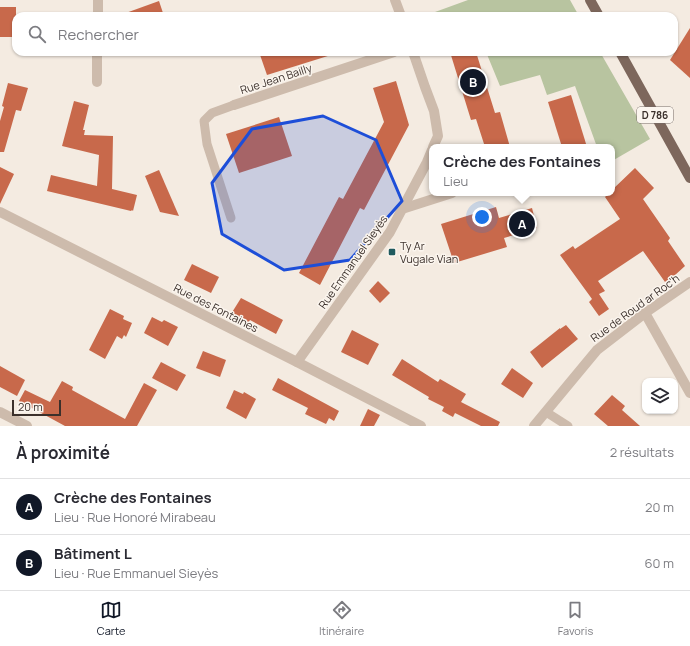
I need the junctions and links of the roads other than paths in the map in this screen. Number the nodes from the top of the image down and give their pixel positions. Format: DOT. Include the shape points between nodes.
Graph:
graph roads {
  1 [pos="98,0"];
  2 [pos="395,0"];
  3 [pos="590,0"];
  4 [pos="98,12"];
  5 [pos="400,12"];
  6 [pos="597,12"];
  7 [pos="97,56"];
  8 [pos="382,56"];
  9 [pos="414,56"];
  10 [pos="622,56"];
  11 [pos="97,82"];
  12 [pos="234,105"];
  13 [pos="434,144"];
  14 [pos="429,157"];
  15 [pos="690,178"];
  16 [pos="443,196"];
  17 [pos="402,209"];
  18 [pos="0,212"];
  19 [pos="231,218"];
  20 [pos="690,282"];
  21 [pos="645,313"];
  22 [pos="297,362"];
  23 [pos="690,393"];
  24 [pos="0,412"];
  25 [pos="546,412"];
  26 [pos="27,426"];
  27 [pos="421,426"];
  28 [pos="534,426"];
  29 [pos="568,426"];
  1 -- 4 [label="street"];
  2 -- 5 [label="street"];
  3 -- 6 [label="main road"];
  7 -- 11 [label="street"];
  8 -- 12 [label="street, Rue Jean Bailly"];
  9 -- 13 [label="street" via="434,111 438,136"];
  10 -- 15 [label="main road, D 786"];
  12 -- 19 [label="lane" via="212,112 204,121 207,144"];
  14 -- 17 [label="street, Rue Emmanuel Sieyès"];
  16 -- 17 [label="street"];
  17 -- 22 [label="street, Rue Emmanuel Sieyès" via="390,232"];
  18 -- 22 [label="street, Rue des Fontaines"];
  20 -- 21 [label="street, Rue de Roud ar Roc'h"];
  21 -- 23 [label="street"];
  21 -- 25 [label="street, Rue de Roud ar Roc'h" via="597,350"];
  22 -- 27 [label="street, Rue des Fontaines"];
  24 -- 26 [label="street"];
  25 -- 28 [label="street, Rue de Roud ar Roc'h"];
  25 -- 29 [label="lane"];
}
